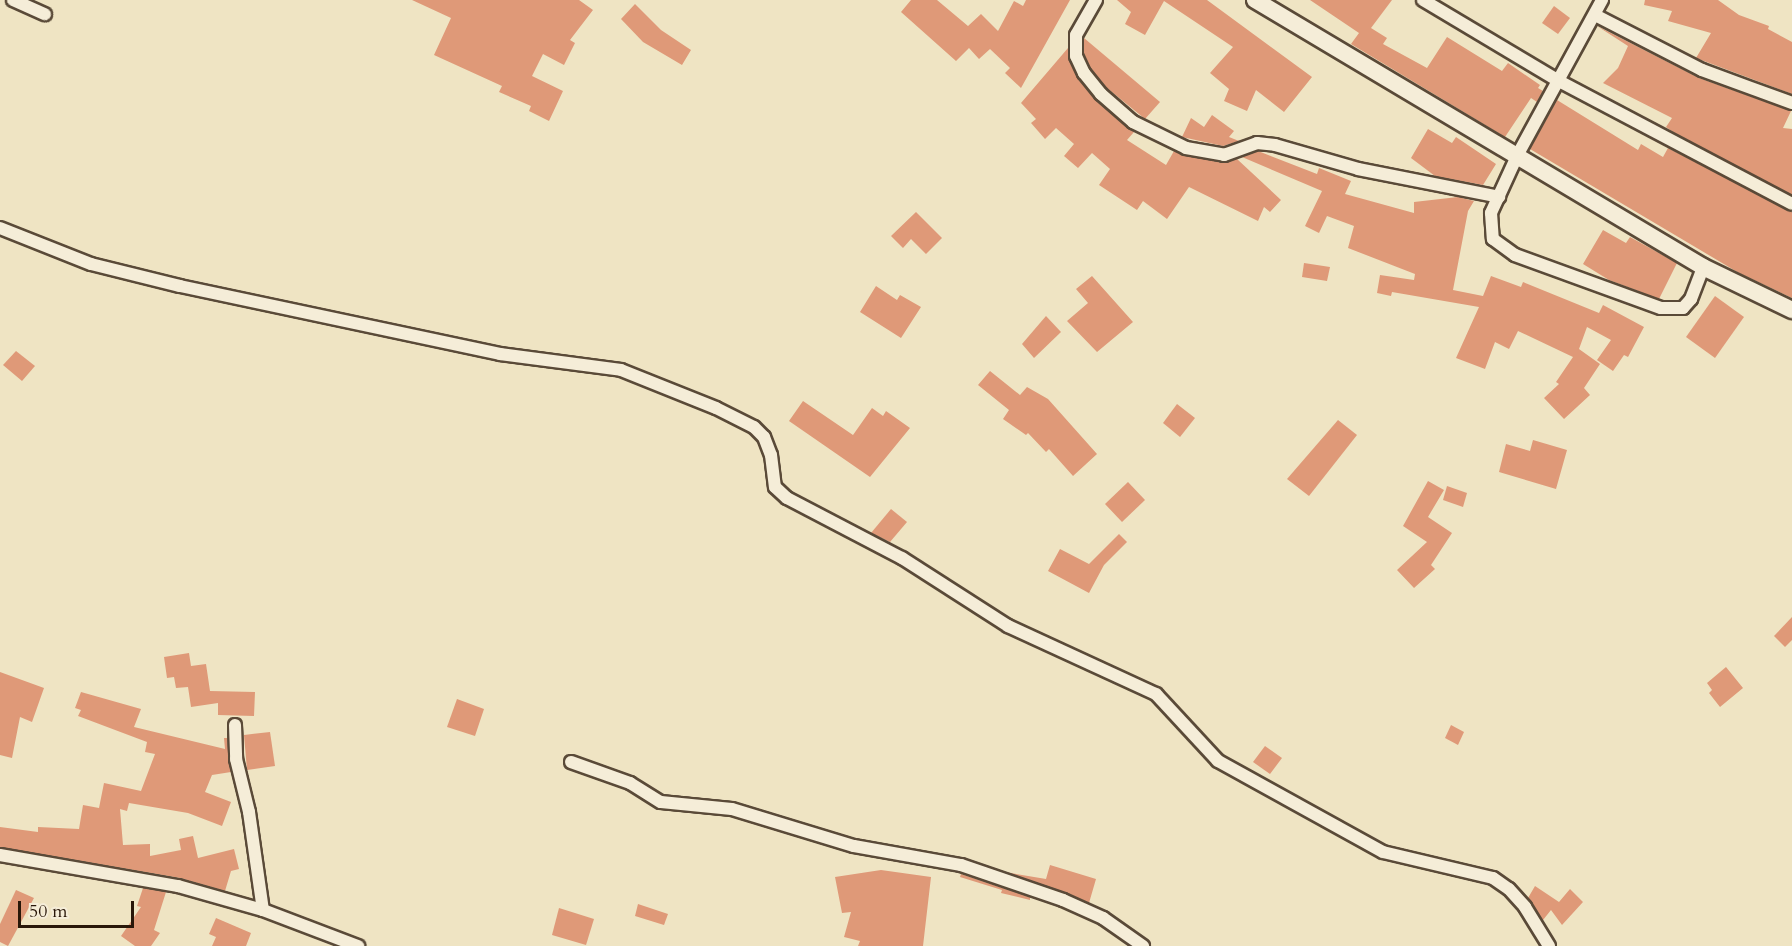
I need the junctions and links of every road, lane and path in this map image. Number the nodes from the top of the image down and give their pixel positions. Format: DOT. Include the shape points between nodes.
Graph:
graph roads {
  1 [pos="13,0"];
  2 [pos="1096,0"];
  3 [pos="1255,0"];
  4 [pos="1423,0"];
  5 [pos="1602,0"];
  6 [pos="45,14"];
  7 [pos="1595,15"];
  8 [pos="1559,81"];
  9 [pos="1792,103"];
  10 [pos="1518,154"];
  11 [pos="1499,197"];
  12 [pos="1792,204"];
  13 [pos="0,228"];
  14 [pos="1703,267"];
  15 [pos="1792,310"];
  16 [pos="235,725"];
  17 [pos="571,762"];
  18 [pos="0,855"];
  19 [pos="263,910"];
  20 [pos="358,946"];
  21 [pos="1143,946"];
  22 [pos="1549,946"];
  1 -- 6 [label="street"];
  2 -- 11 [label="street" via="1076,35 1076,56 1084,73 1133,122 1166,139 1206,154 1224,155 1257,143 1275,145 1358,169"];
  3 -- 10 [label="main road"];
  4 -- 8 [label="street"];
  5 -- 7 [label="street"];
  7 -- 8 [label="street"];
  7 -- 9 [label="street" via="1702,70"];
  8 -- 10 [label="street"];
  8 -- 12 [label="street"];
  10 -- 11 [label="street"];
  10 -- 14 [label="main road"];
  11 -- 14 [label="street" via="1490,220 1493,239 1515,255 1571,278 1677,310 1691,299"];
  13 -- 22 [label="street" via="91,264 180,286 501,354 621,370 679,391 754,427 769,445 775,487 787,498 902,558 1008,626 1156,694 1218,760 1383,852 1493,878 1525,907"];
  14 -- 15 [label="main road"];
  16 -- 19 [label="street" via="236,759 249,812"];
  17 -- 21 [label="street" via="630,783 661,802 732,809 854,846 961,865 1064,900 1103,918"];
  18 -- 19 [label="street" via="178,886"];
  19 -- 20 [label="street"];
}
